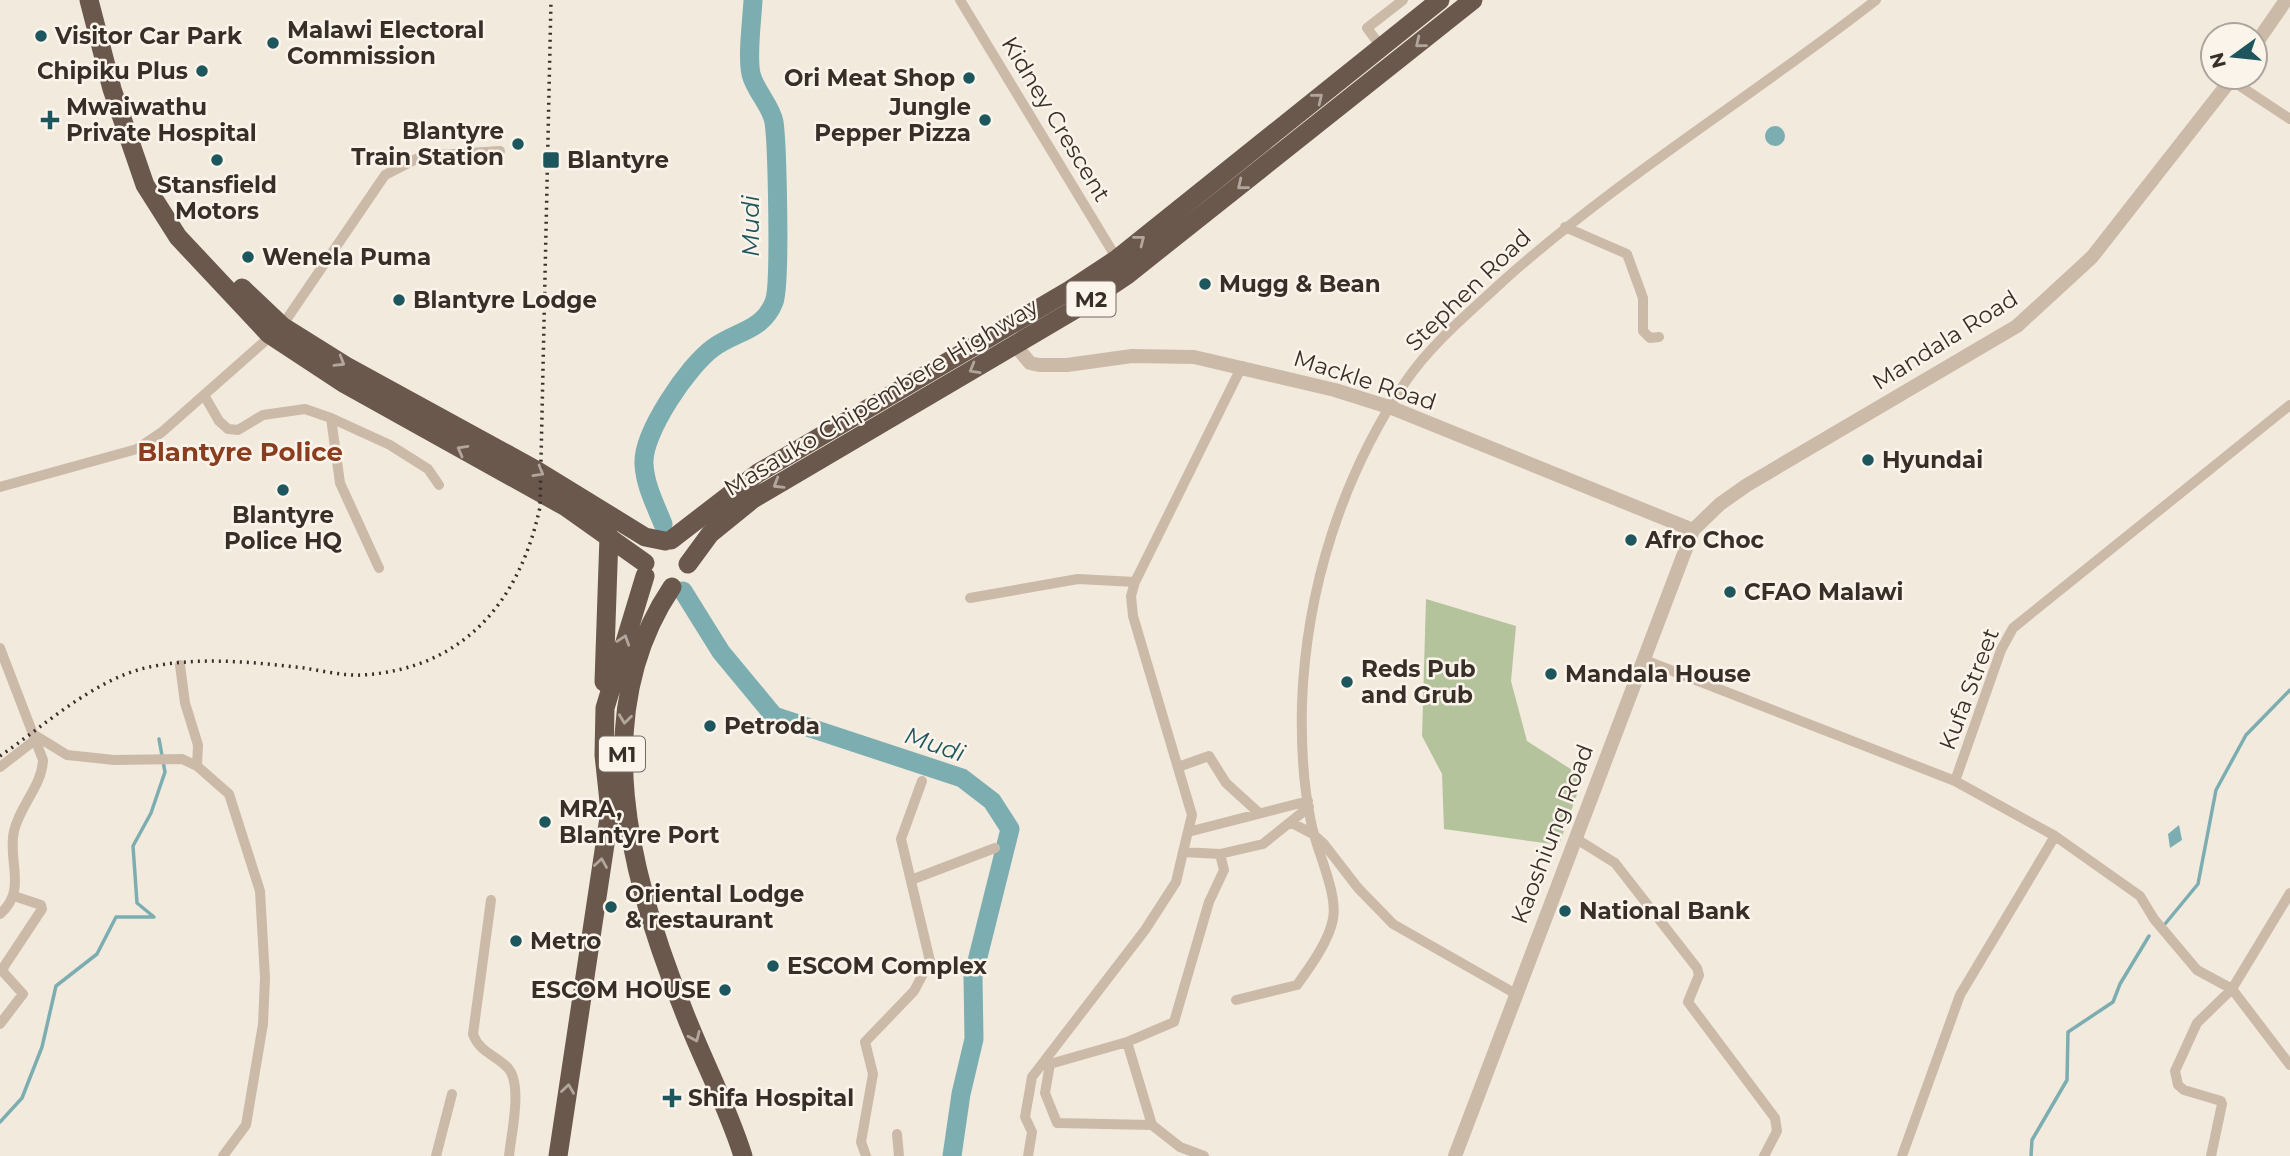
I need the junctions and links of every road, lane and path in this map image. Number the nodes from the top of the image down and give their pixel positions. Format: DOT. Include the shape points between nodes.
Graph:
graph roads {
  1 [pos="89,0"];
  2 [pos="99,0"];
  3 [pos="960,0"];
  4 [pos="1403,0"];
  5 [pos="1440,0"];
  6 [pos="1473,0"];
  7 [pos="1876,0"];
  8 [pos="2286,0"];
  9 [pos="2269,25"];
  10 [pos="1382,48"];
  11 [pos="2222,91"];
  12 [pos="2250,91"];
  13 [pos="2290,119"];
  14 [pos="500,151"];
  15 [pos="1565,228"];
  16 [pos="1116,259"];
  17 [pos="275,330"];
  18 [pos="1659,337"];
  19 [pos="1015,345"];
  20 [pos="1242,366"];
  21 [pos="204,395"];
  22 [pos="2290,405"];
  23 [pos="1392,408"];
  24 [pos="331,418"];
  25 [pos="1,484"];
  26 [pos="439,485"];
  27 [pos="1693,530"];
  28 [pos="609,536"];
  29 [pos="668,541"];
  30 [pos="688,564"];
  31 [pos="379,568"];
  32 [pos="645,570"];
  33 [pos="1135,582"];
  34 [pos="672,587"];
  35 [pos="970,598"];
  36 [pos="0,648"];
  37 [pos="1642,659"];
  38 [pos="180,665"];
  39 [pos="605,708"];
  40 [pos="34,737"];
  41 [pos="197,766"];
  42 [pos="0,767"];
  43 [pos="1178,767"];
  44 [pos="922,781"];
  45 [pos="1955,782"];
  46 [pos="1308,804"];
  47 [pos="1259,813"];
  48 [pos="1290,822"];
  49 [pos="1188,832"];
  50 [pos="1313,834"];
  51 [pos="2055,836"];
  52 [pos="1575,838"];
  53 [pos="995,848"];
  54 [pos="1184,852"];
  55 [pos="1220,854"];
  56 [pos="911,880"];
  57 [pos="2290,893"];
  58 [pos="14,896"];
  59 [pos="491,900"];
  60 [pos="0,914"];
  61 [pos="2231,989"];
  62 [pos="1516,993"];
  63 [pos="1236,1000"];
  64 [pos="0,1024"];
  65 [pos="1127,1042"];
  66 [pos="2290,1065"];
  67 [pos="452,1094"];
  68 [pos="1152,1125"];
  69 [pos="897,1134"];
  70 [pos="223,1156"];
  71 [pos="436,1156"];
  72 [pos="509,1156"];
  73 [pos="558,1156"];
  74 [pos="743,1156"];
  75 [pos="866,1156"];
  76 [pos="899,1156"];
  77 [pos="1028,1156"];
  78 [pos="1204,1156"];
  79 [pos="1455,1156"];
  80 [pos="1764,1156"];
  81 [pos="1902,1156"];
  82 [pos="2210,1156"];
  1 -- 17 [label="highway" via="112,89 145,185 178,237"];
  2 -- 17 [label="highway" via="144,161 188,236"];
  3 -- 16 [label="street, Kidney Crescent"];
  4 -- 10 [label="street" via="1367,28"];
  5 -- 10 [label="highway, Masauko Chipembere Highway / M2"];
  6 -- 19 [label="highway, Masauko Chipembere Highway / M2, one-way" via="1127,275"];
  7 -- 15 [label="street, Stephen Road"];
  8 -- 9 [label="street"];
  16 -- 10 [label="highway, Masauko Chipembere Highway / M2, one-way"];
  11 -- 27 [label="street, Mandala Road" via="2092,257 2017,326 1747,485"];
  12 -- 13 [label="street"];
  14 -- 17 [label="street" via="422,156 385,175"];
  15 -- 18 [label="street" via="1627,254 1643,298 1643,331 1650,338"];
  15 -- 23 [label="street, Stephen Road" via="1433,350 1407,380"];
  16 -- 29 [label="highway, Masauko Chipembere Highway / M2" via="758,473"];
  17 -- 21 [label="street"];
  28 -- 17 [label="highway, one-way" via="566,507 345,384"];
  17 -- 29 [label="highway, one-way" via="536,470 645,537"];
  19 -- 20 [label="street, Mackle Road" via="1030,363 1039,365 1132,356 1194,357"];
  19 -- 30 [label="highway, Masauko Chipembere Highway / M2, one-way" via="753,499 710,534"];
  20 -- 23 [label="street, Mackle Road"];
  20 -- 33 [label="street"];
  21 -- 24 [label="street" via="228,429 238,430 263,415 304,409"];
  21 -- 25 [label="street" via="137,449"];
  22 -- 45 [label="street, Kufa Street" via="2013,628"];
  23 -- 27 [label="street, Mackle Road"];
  23 -- 46 [label="street, Stephen Road" via="1339,508 1315,599 1302,705"];
  24 -- 26 [label="street" via="390,445 428,469"];
  24 -- 31 [label="street" via="341,483"];
  27 -- 37 [label="street, Kaoshiung Road"];
  28 -- 32 [label="highway"];
  28 -- 39 [label="highway"];
  29 -- 30 [label="highway" via="684,547"];
  29 -- 32 [label="highway" via="654,548"];
  30 -- 34 [label="highway"];
  32 -- 34 [label="highway" via="656,587"];
  39 -- 32 [label="highway, M1, one-way"];
  33 -- 35 [label="street" via="1079,579"];
  33 -- 43 [label="street" via="1133,616"];
  34 -- 74 [label="highway, M1, one-way" via="636,663 628,696 622,746 626,806 653,927"];
  36 -- 40 [label="street"];
  37 -- 45 [label="street, Kufa Street"];
  37 -- 52 [label="street, Kaoshiung Road"];
  38 -- 41 [label="street" via="198,746"];
  73 -- 39 [label="highway, M1, one-way" via="610,811"];
  40 -- 41 [label="street" via="67,755 182,759"];
  40 -- 42 [label="street"];
  40 -- 58 [label="street" via="43,768 13,834"];
  41 -- 70 [label="street" via="229,794 260,891 263,1024 246,1125"];
  43 -- 47 [label="street" via="1209,756 1226,783"];
  43 -- 49 [label="street" via="1192,815"];
  44 -- 56 [label="street" via="901,839"];
  45 -- 51 [label="street"];
  46 -- 47 [label="street"];
  46 -- 48 [label="street"];
  46 -- 50 [label="street, Stephen Road"];
  47 -- 49 [label="street"];
  48 -- 50 [label="street"];
  48 -- 55 [label="street" via="1263,844"];
  49 -- 54 [label="street"];
  50 -- 62 [label="street" via="1393,924"];
  50 -- 63 [label="street, Stephen Road" via="1334,909 1326,937 1297,985"];
  51 -- 61 [label="street" via="2140,896 2197,970"];
  51 -- 81 [label="street" via="1960,995"];
  52 -- 62 [label="street, Kaoshiung Road"];
  52 -- 80 [label="street" via="1615,863 1697,968 1699,975 1688,1002 1775,1118 1777,1131"];
  53 -- 56 [label="street"];
  54 -- 55 [label="street"];
  54 -- 77 [label="street" via="1176,882 1145,930 1032,1077 1025,1116 1032,1132"];
  55 -- 65 [label="street" via="1224,870 1209,902 1174,1022"];
  56 -- 75 [label="street" via="930,961 914,991 865,1042 873,1074 861,1143"];
  57 -- 61 [label="street"];
  58 -- 60 [label="street"];
  58 -- 64 [label="street" via="42,909 3,968 23,994"];
  59 -- 72 [label="street" via="473,1034 477,1044 509,1069 513,1078 516,1094"];
  61 -- 66 [label="street"];
  61 -- 82 [label="street" via="2200,1017 2175,1071 2183,1090 2221,1101"];
  62 -- 79 [label="street, Kaoshiung Road"];
  65 -- 68 [label="street"];
  65 -- 68 [label="street" via="1050,1064 1045,1093 1057,1123"];
  67 -- 71 [label="street"];
  68 -- 78 [label="street" via="1180,1147"];
  69 -- 76 [label="street"];
}
